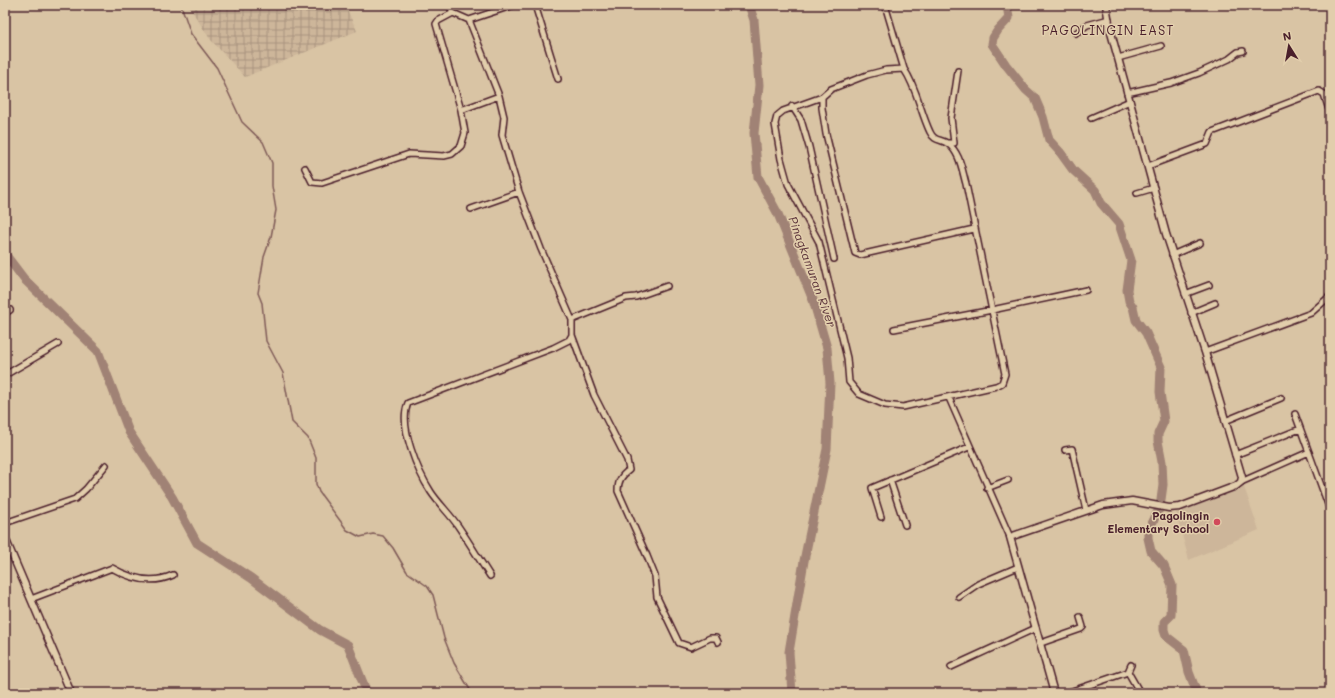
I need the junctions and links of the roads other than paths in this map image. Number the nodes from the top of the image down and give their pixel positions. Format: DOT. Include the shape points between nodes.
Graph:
graph roads {
  1 [pos="449,5"];
  2 [pos="514,5"];
  3 [pos="535,5"];
  4 [pos="885,5"];
  5 [pos="1106,5"];
  6 [pos="453,13"];
  7 [pos="1108,19"];
  8 [pos="469,20"];
  9 [pos="1076,34"];
  10 [pos="1161,46"];
  11 [pos="1243,51"];
  12 [pos="1118,58"];
  13 [pos="904,69"];
  14 [pos="958,71"];
  15 [pos="558,79"];
  16 [pos="1127,93"];
  17 [pos="499,96"];
  18 [pos="822,97"];
  19 [pos="1130,101"];
  20 [pos="792,106"];
  21 [pos="460,110"];
  22 [pos="1330,113"];
  23 [pos="1091,118"];
  24 [pos="946,143"];
  25 [pos="1148,166"];
  26 [pos="305,168"];
  27 [pos="1154,188"];
  28 [pos="519,192"];
  29 [pos="1137,193"];
  30 [pos="471,209"];
  31 [pos="974,229"];
  32 [pos="1200,243"];
  33 [pos="1172,255"];
  34 [pos="834,259"];
  35 [pos="1209,285"];
  36 [pos="667,286"];
  37 [pos="1086,290"];
  38 [pos="1184,294"];
  39 [pos="1330,296"];
  40 [pos="1216,303"];
  41 [pos="992,310"];
  42 [pos="1191,313"];
  43 [pos="572,320"];
  44 [pos="894,329"];
  45 [pos="572,335"];
  46 [pos="58,344"];
  47 [pos="1205,352"];
  48 [pos="5,374"];
  49 [pos="949,398"];
  50 [pos="1281,398"];
  51 [pos="1295,414"];
  52 [pos="1226,421"];
  53 [pos="1300,429"];
  54 [pos="969,447"];
  55 [pos="1065,450"];
  56 [pos="1309,452"];
  57 [pos="1235,455"];
  58 [pos="106,465"];
  59 [pos="890,480"];
  60 [pos="1008,480"];
  61 [pos="1241,482"];
  62 [pos="987,488"];
  63 [pos="1330,492"];
  64 [pos="1324,494"];
  65 [pos="1086,510"];
  66 [pos="1330,510"];
  67 [pos="881,517"];
  68 [pos="5,523"];
  69 [pos="905,525"];
  70 [pos="1010,537"];
  71 [pos="5,538"];
  72 [pos="1018,567"];
  73 [pos="173,575"];
  74 [pos="490,576"];
  75 [pos="959,597"];
  76 [pos="31,599"];
  77 [pos="1080,617"];
  78 [pos="1036,628"];
  79 [pos="718,642"];
  80 [pos="1041,643"];
  81 [pos="1132,665"];
  82 [pos="951,668"];
  83 [pos="1128,672"];
  84 [pos="71,693"];
  85 [pos="1054,693"];
  86 [pos="1066,693"];
  87 [pos="1140,693"];
  1 -- 6 [label="street"];
  2 -- 8 [label="street"];
  3 -- 15 [label="street"];
  4 -- 13 [label="street"];
  5 -- 7 [label="street"];
  6 -- 8 [label="street"];
  6 -- 21 [label="street" via="436,24"];
  7 -- 9 [label="street" via="1087,26"];
  7 -- 12 [label="street"];
  8 -- 17 [label="street"];
  10 -- 12 [label="street"];
  11 -- 16 [label="street" via="1199,73 1171,83"];
  12 -- 16 [label="street"];
  13 -- 18 [label="street" via="867,75 831,89"];
  13 -- 24 [label="street" via="910,78 929,131 937,140"];
  14 -- 24 [label="street" via="951,118 954,143"];
  16 -- 19 [label="street"];
  17 -- 21 [label="street"];
  17 -- 28 [label="street" via="504,117 502,135"];
  18 -- 20 [label="street"];
  18 -- 31 [label="street" via="826,134 855,253 860,255"];
  19 -- 23 [label="street"];
  19 -- 25 [label="street"];
  20 -- 34 [label="street" via="801,120 809,147"];
  20 -- 49 [label="street" via="777,116 775,124 781,159 788,184 819,242 844,344 849,382 859,394 885,405 903,407"];
  21 -- 26 [label="street" via="464,140 452,154 409,154 316,184 312,182"];
  22 -- 25 [label="street" via="1324,94 1319,91 1212,132 1207,144"];
  24 -- 31 [label="street" via="958,155"];
  25 -- 27 [label="street"];
  27 -- 29 [label="street"];
  27 -- 33 [label="street"];
  28 -- 30 [label="street"];
  28 -- 43 [label="street"];
  31 -- 41 [label="street"];
  32 -- 33 [label="street"];
  33 -- 38 [label="street"];
  35 -- 38 [label="street"];
  36 -- 43 [label="street" via="626,298"];
  37 -- 41 [label="street"];
  38 -- 42 [label="street"];
  39 -- 47 [label="street" via="1310,313"];
  40 -- 42 [label="street"];
  41 -- 44 [label="street"];
  41 -- 49 [label="street" via="1005,374 1002,383"];
  42 -- 47 [label="street"];
  43 -- 45 [label="street"];
  45 -- 74 [label="street" via="569,340 553,348 408,403 405,410 405,423 416,462 431,492 457,524"];
  45 -- 79 [label="street" via="594,395 627,460 628,470 620,480 618,491 655,576 661,608 679,643 691,646 710,638 716,638"];
  46 -- 48 [label="street"];
  47 -- 52 [label="street"];
  49 -- 54 [label="street"];
  50 -- 52 [label="street"];
  51 -- 53 [label="street"];
  52 -- 57 [label="street"];
  53 -- 56 [label="street"];
  53 -- 57 [label="street"];
  54 -- 59 [label="street"];
  54 -- 62 [label="street"];
  55 -- 65 [label="street" via="1072,449"];
  56 -- 61 [label="street"];
  56 -- 64 [label="street"];
  57 -- 61 [label="street" via="1242,477"];
  58 -- 68 [label="street" via="74,499"];
  59 -- 67 [label="street" via="872,490"];
  59 -- 69 [label="street"];
  60 -- 62 [label="street"];
  61 -- 65 [label="street" via="1180,507 1168,508 1132,501 1116,502"];
  62 -- 70 [label="street"];
  63 -- 64 [label="street"];
  64 -- 66 [label="street"];
  65 -- 70 [label="street"];
  70 -- 72 [label="street"];
  71 -- 76 [label="street"];
  72 -- 75 [label="street" via="978,584"];
  72 -- 78 [label="street"];
  73 -- 76 [label="street" via="162,580 145,581 112,568"];
  76 -- 84 [label="street"];
  77 -- 80 [label="street" via="1083,627 1081,629"];
  78 -- 80 [label="street"];
  78 -- 82 [label="street"];
  80 -- 85 [label="street"];
  81 -- 83 [label="street"];
  83 -- 86 [label="street"];
  83 -- 87 [label="street"];
}
